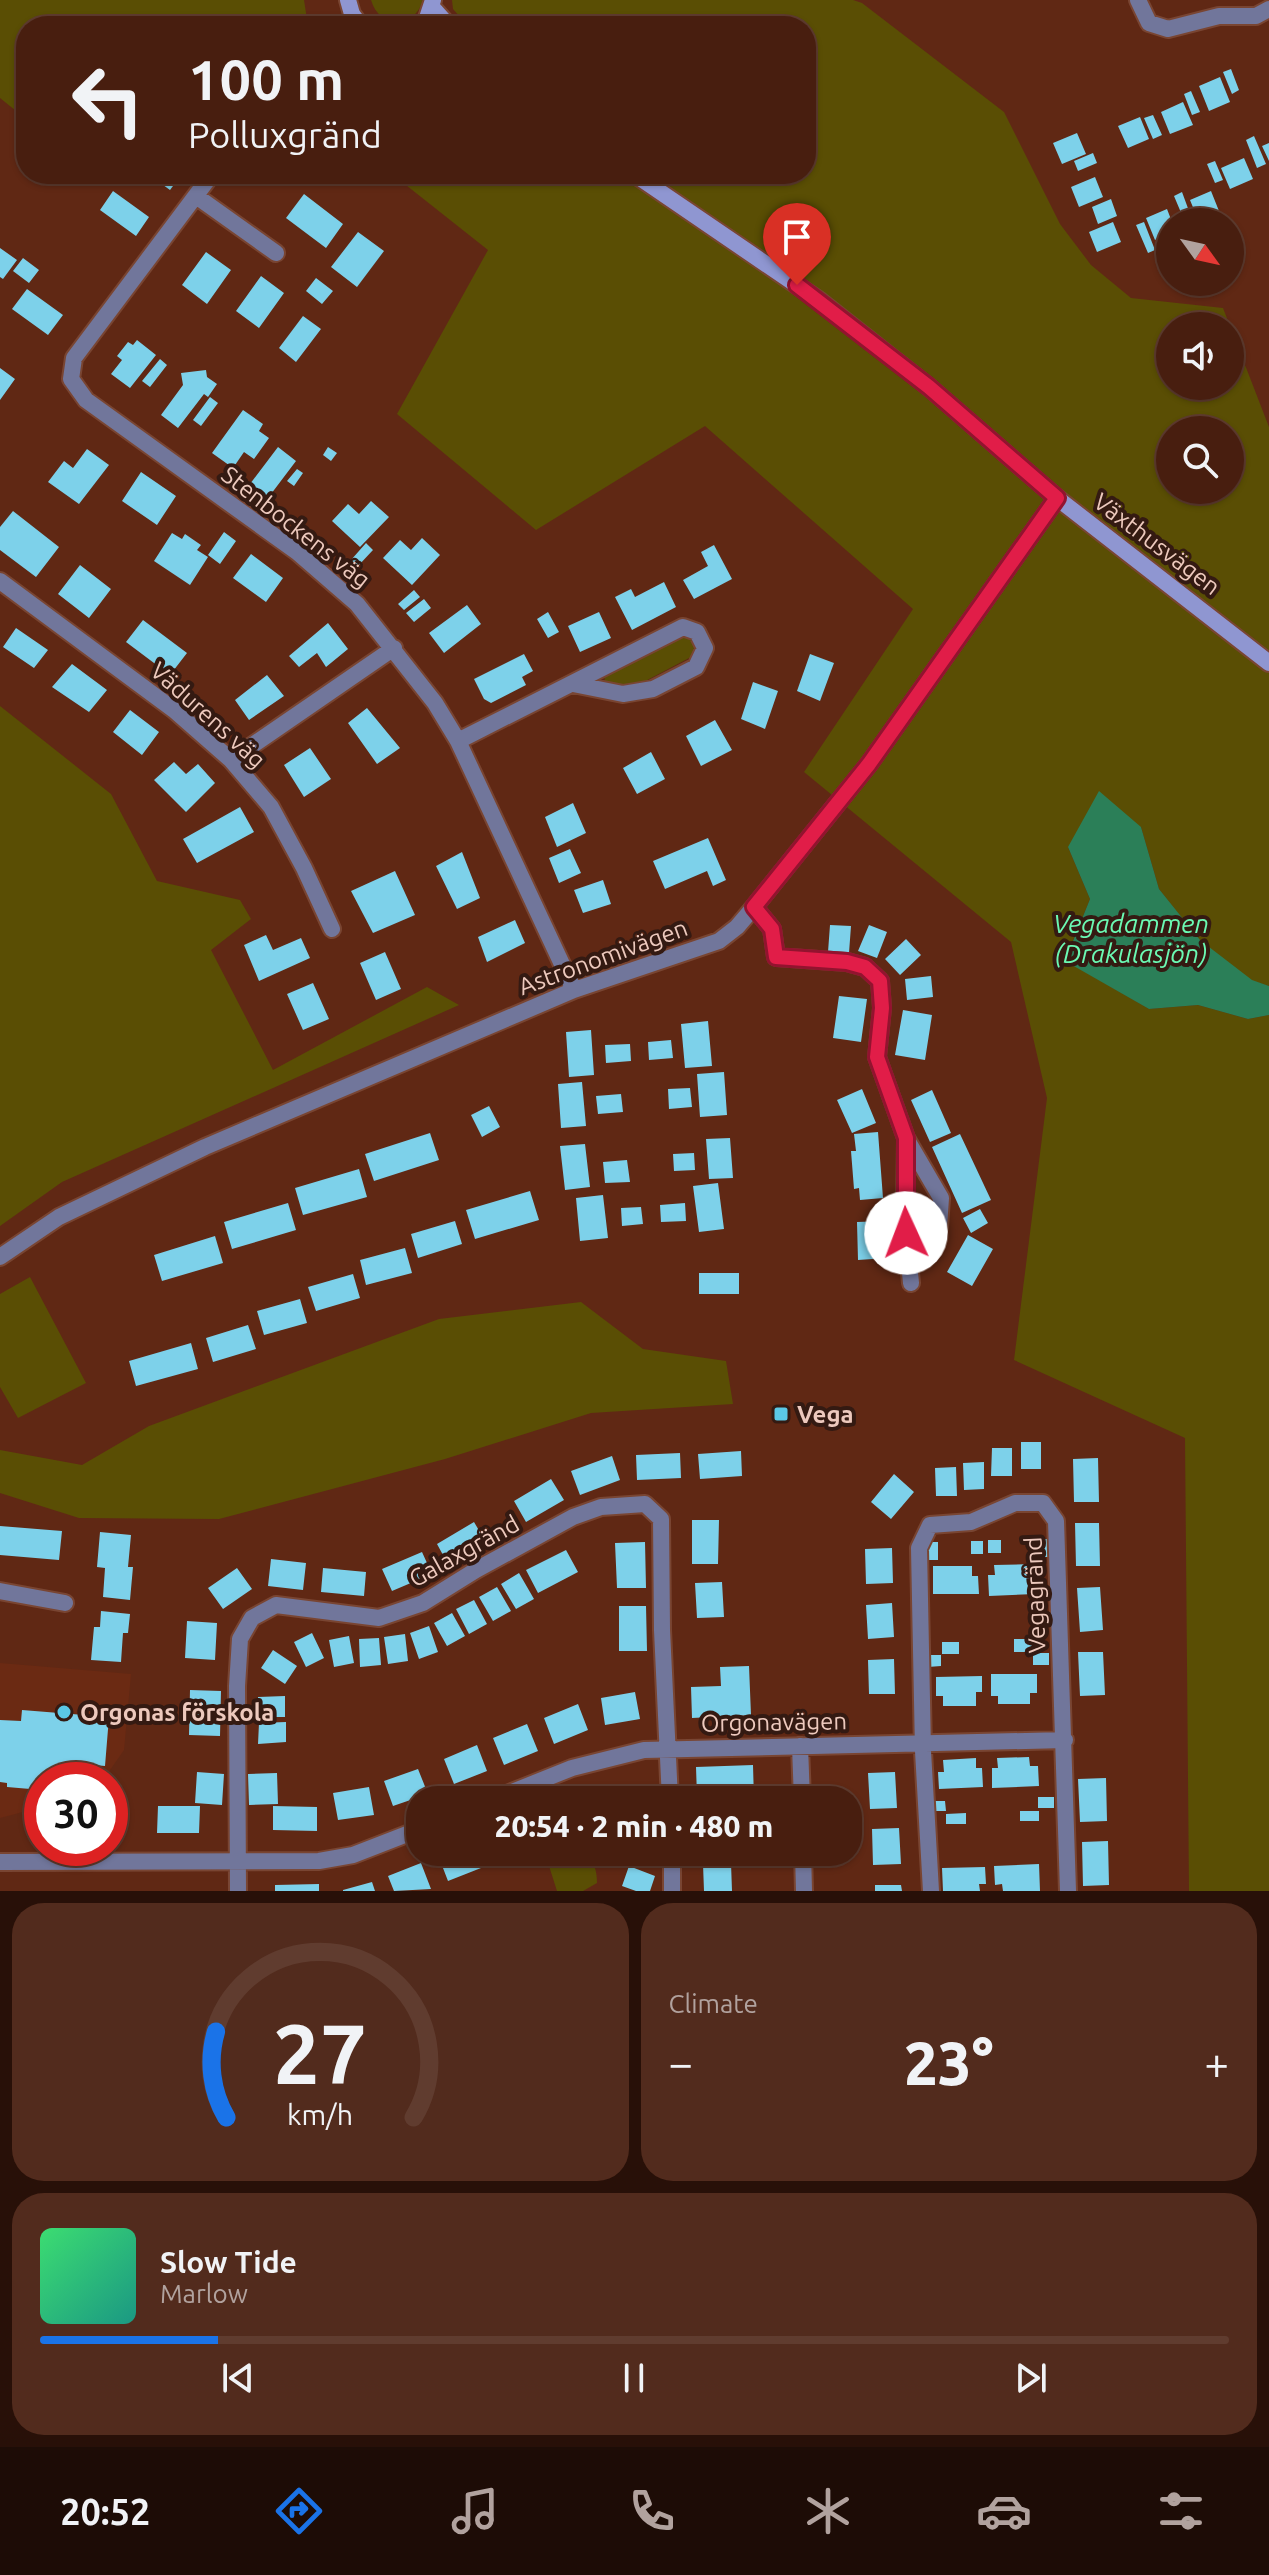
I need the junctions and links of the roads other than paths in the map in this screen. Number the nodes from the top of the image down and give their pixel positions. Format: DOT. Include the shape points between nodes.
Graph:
graph roads {
  1 [pos="1138,0"];
  2 [pos="1269,9"];
  3 [pos="205,184"];
  4 [pos="649,184"];
  5 [pos="196,196"];
  6 [pos="276,253"];
  7 [pos="1057,498"];
  8 [pos="0,581"];
  9 [pos="394,648"];
  10 [pos="1269,663"];
  11 [pos="573,684"];
  12 [pos="458,741"];
  13 [pos="231,760"];
  14 [pos="754,907"];
  15 [pos="332,929"];
  16 [pos="574,990"];
  17 [pos="906,1138"];
  18 [pos="905,1220"];
  19 [pos="0,1257"];
  20 [pos="911,1283"];
  21 [pos="0,1591"];
  22 [pos="65,1603"];
  23 [pos="1065,1740"];
  24 [pos="922,1743"];
  25 [pos="800,1746"];
  26 [pos="666,1748"];
  27 [pos="527,1786"];
  28 [pos="669,1786"];
  29 [pos="801,1786"];
  30 [pos="406,1834"];
  31 [pos="238,1861"];
  32 [pos="0,1862"];
  33 [pos="672,1866"];
  34 [pos="803,1866"];
  35 [pos="238,1891"];
  36 [pos="672,1891"];
  37 [pos="804,1891"];
  38 [pos="931,1891"];
  39 [pos="1068,1891"];
  1 -- 2 [label="street" via="1149,23 1168,29 1219,16 1256,16"];
  3 -- 5 [label="street, Stenbockens väg"];
  4 -- 7 [label="street, Växthusvägen" via="820,301"];
  5 -- 6 [label="street"];
  5 -- 9 [label="street, Stenbockens väg" via="74,358 71,379 86,400 297,552 357,604"];
  7 -- 10 [label="street, Växthusvägen"];
  7 -- 14 [label="street, Astronomivägen" via="869,764"];
  8 -- 13 [label="street, Vädurens väg" via="174,710"];
  9 -- 12 [label="street, Stenbockens väg"];
  9 -- 13 [label="street"];
  11 -- 11 [label="street" via="623,694 653,689 696,667 705,648 697,632 683,627"];
  11 -- 12 [label="street"];
  12 -- 16 [label="street, Stenbockens väg"];
  13 -- 15 [label="street, Vädurens väg" via="271,807"];
  14 -- 16 [label="street, Astronomivägen" via="719,941"];
  14 -- 17 [label="street" via="772,929 776,957 847,962 865,967 880,981 877,1057"];
  16 -- 19 [label="street, Astronomivägen" via="205,1147 59,1217"];
  17 -- 18 [label="street"];
  17 -- 18 [label="street" via="941,1198 939,1227 925,1238"];
  18 -- 20 [label="street"];
  21 -- 22 [label="street"];
  23 -- 24 [label="street, Orgonavägen"];
  23 -- 24 [label="street, Vegagränd" via="1056,1521 1043,1503 1015,1503 971,1522 930,1525 919,1548"];
  23 -- 39 [label="street"];
  24 -- 25 [label="street, Orgonavägen"];
  24 -- 38 [label="street"];
  25 -- 26 [label="street, Orgonavägen"];
  25 -- 29 [label="street"];
  26 -- 27 [label="street, Orgonavägen" via="572,1768"];
  26 -- 28 [label="street, Galaxgränd"];
  26 -- 31 [label="street, Galaxgränd" via="661,1519 645,1504 601,1507 513,1549 423,1603 379,1618 276,1605 252,1618 240,1639 237,1686"];
  30 -- 31 [label="street" via="353,1855 319,1861"];
  31 -- 32 [label="street"];
  31 -- 35 [label="street, Galaxgränd"];
  33 -- 36 [label="street"];
  34 -- 37 [label="street"];
}
